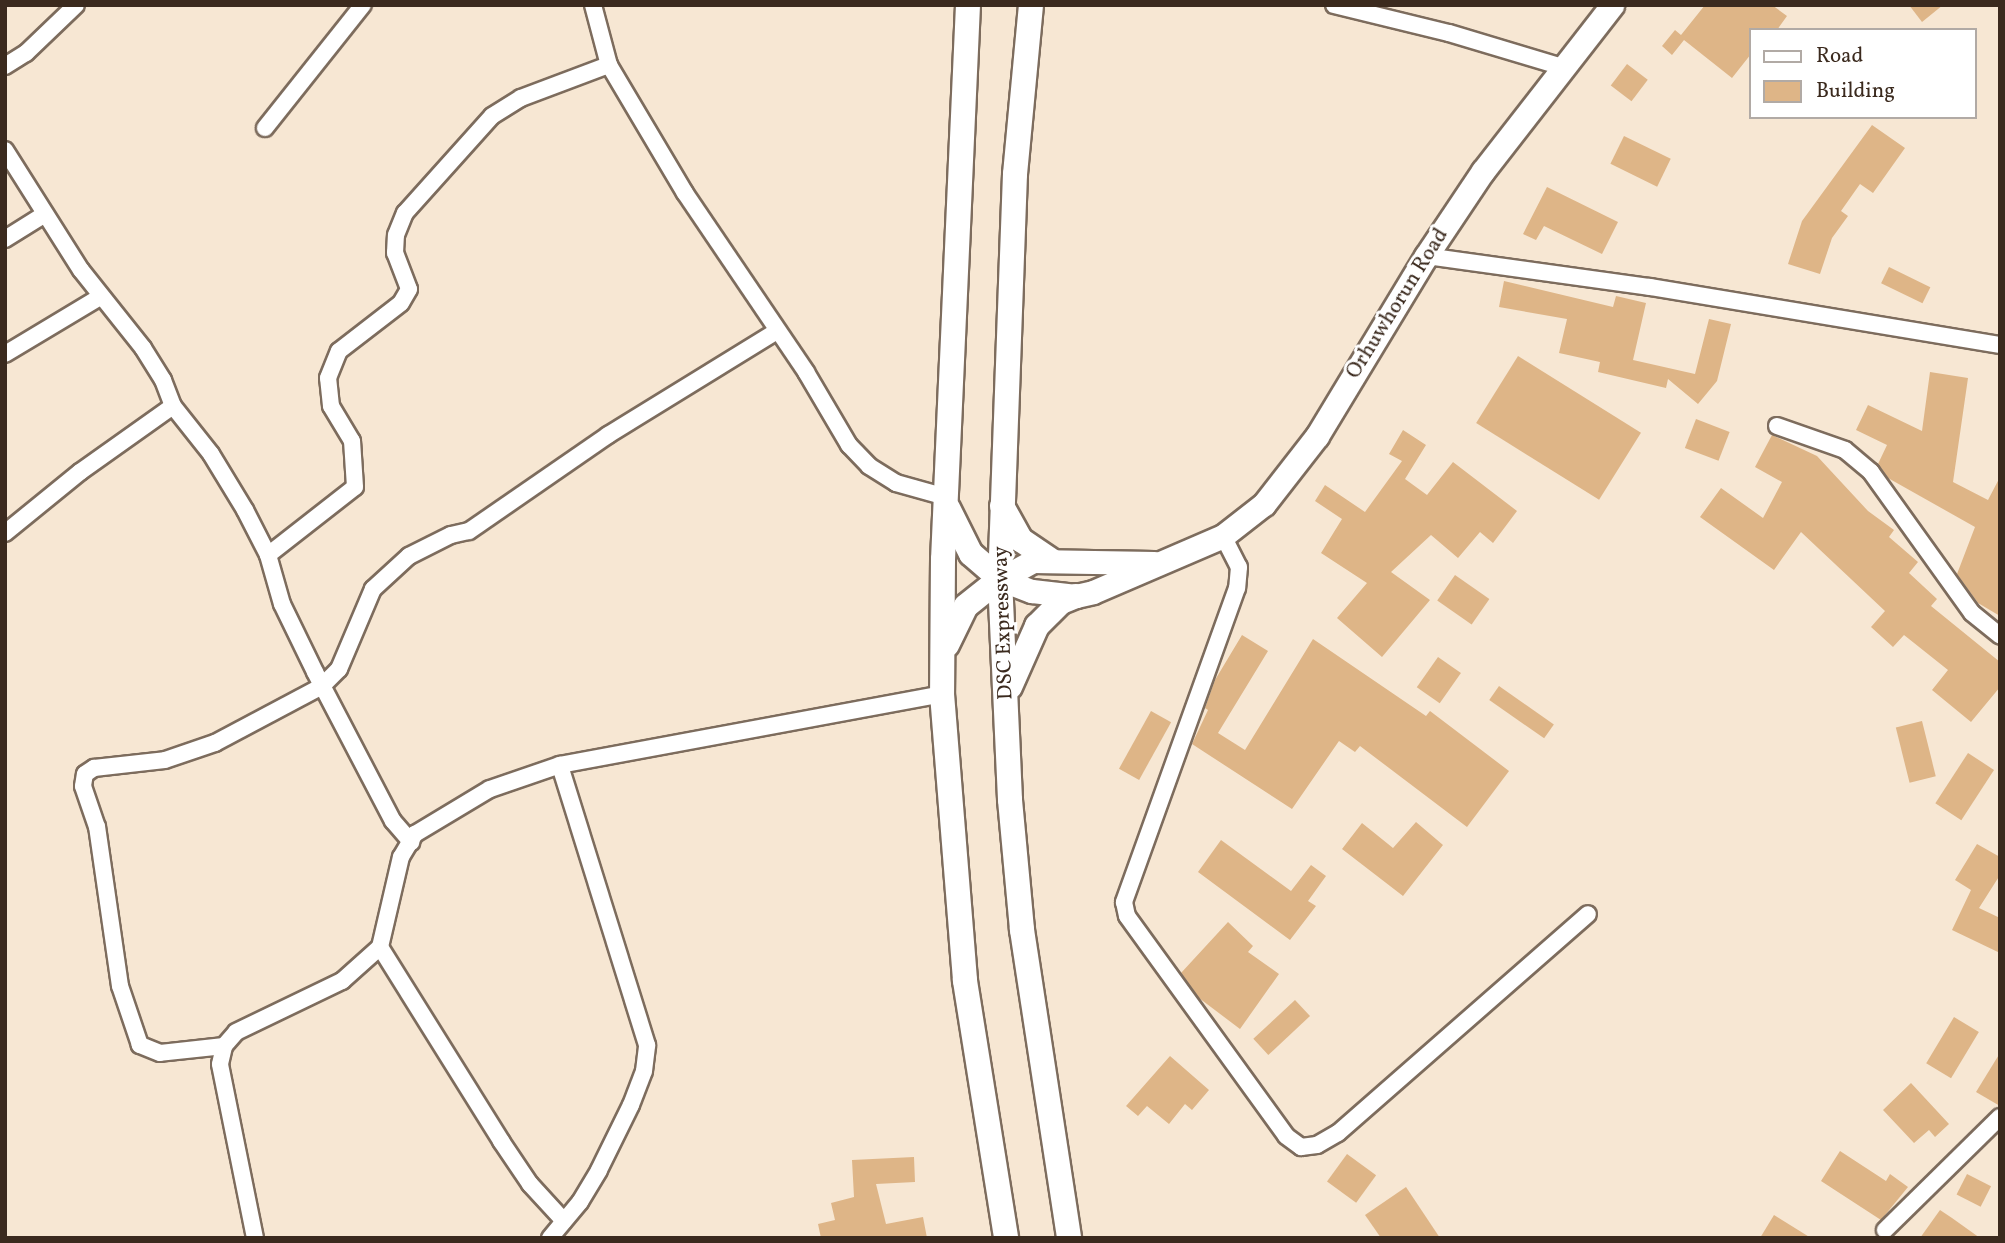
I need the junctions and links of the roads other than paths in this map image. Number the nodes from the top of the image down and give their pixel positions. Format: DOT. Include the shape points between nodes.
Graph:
graph roads {
  1 [pos="76,5"];
  2 [pos="363,5"];
  3 [pos="593,5"];
  4 [pos="968,5"];
  5 [pos="1022,5"];
  6 [pos="1031,5"];
  7 [pos="1334,5"];
  8 [pos="1612,5"];
  9 [pos="1024,49"];
  10 [pos="608,65"];
  11 [pos="5,66"];
  12 [pos="1562,66"];
  13 [pos="265,128"];
  14 [pos="5,150"];
  15 [pos="45,214"];
  16 [pos="5,239"];
  17 [pos="1426,256"];
  18 [pos="100,297"];
  19 [pos="777,331"];
  20 [pos="2000,345"];
  21 [pos="5,354"];
  22 [pos="173,407"];
  23 [pos="1777,426"];
  24 [pos="946,498"];
  25 [pos="1001,503"];
  26 [pos="5,533"];
  27 [pos="1223,536"];
  28 [pos="268,555"];
  29 [pos="1052,561"];
  30 [pos="1154,563"];
  31 [pos="1000,579"];
  32 [pos="1076,596"];
  33 [pos="2000,636"];
  34 [pos="942,662"];
  35 [pos="322,686"];
  36 [pos="942,694"];
  37 [pos="1007,697"];
  38 [pos="560,765"];
  39 [pos="411,842"];
  40 [pos="1588,914"];
  41 [pos="380,947"];
  42 [pos="224,1046"];
  43 [pos="2000,1117"];
  44 [pos="564,1221"];
  45 [pos="1885,1230"];
  46 [pos="255,1238"];
  47 [pos="550,1238"];
  48 [pos="1006,1238"];
  49 [pos="1069,1238"];
  1 -- 11 [label="street" via="26,53"];
  2 -- 13 [label="street"];
  3 -- 10 [label="street"];
  4 -- 24 [label="main road"];
  5 -- 9 [label="main road"];
  6 -- 9 [label="main road, DSC Expressway"];
  7 -- 12 [label="street"];
  8 -- 12 [label="street, Orhuwhorun Road"];
  9 -- 25 [label="main road, DSC Expressway"];
  10 -- 19 [label="street" via="685,193"];
  10 -- 28 [label="street" via="521,98 492,116 405,213 395,253 409,289 401,303 339,351 328,378 331,406 352,441 355,486"];
  12 -- 17 [label="street, Orhuwhorun Road"];
  14 -- 15 [label="street"];
  15 -- 16 [label="street"];
  15 -- 18 [label="street"];
  17 -- 20 [label="street" via="1650,287"];
  17 -- 27 [label="street, Orhuwhorun Road" via="1289,476 1264,504"];
  18 -- 21 [label="street"];
  18 -- 22 [label="street" via="143,348"];
  19 -- 24 [label="street" via="849,445 870,466 896,483"];
  19 -- 35 [label="street" via="608,435 469,531 409,556 373,589 338,669"];
  22 -- 26 [label="street" via="80,472"];
  22 -- 28 [label="street" via="211,454"];
  23 -- 33 [label="street" via="1845,450 1871,472 1972,613"];
  24 -- 31 [label="main road" via="950,517 971,554"];
  24 -- 34 [label="main road"];
  25 -- 29 [label="main road" via="1021,540"];
  25 -- 31 [label="main road, DSC Expressway"];
  27 -- 30 [label="street, Orhuwhorun Road"];
  27 -- 40 [label="street" via="1239,567 1237,587 1124,902 1127,916 1286,1136 1301,1147 1317,1145 1338,1133"];
  28 -- 35 [label="street" via="282,604"];
  29 -- 30 [label="street"];
  29 -- 31 [label="street" via="1017,566"];
  30 -- 32 [label="street, Orhuwhorun Road" via="1114,584"];
  31 -- 32 [label="street" via="1014,588"];
  31 -- 34 [label="main road" via="966,606"];
  31 -- 37 [label="main road, DSC Expressway"];
  32 -- 37 [label="main road" via="1055,607 1037,626"];
  34 -- 36 [label="main road"];
  35 -- 39 [label="street" via="393,821"];
  35 -- 42 [label="street" via="215,744 165,760 94,768 85,774 83,786 97,827 120,986 140,1045 160,1053"];
  36 -- 38 [label="street"];
  36 -- 48 [label="main road" via="965,981"];
  37 -- 49 [label="main road, DSC Expressway" via="1010,800 1023,930"];
  38 -- 39 [label="street" via="490,789 445,814"];
  38 -- 44 [label="street" via="647,1045 644,1071 631,1105 593,1181"];
  39 -- 41 [label="street" via="401,857"];
  41 -- 42 [label="street" via="342,981 236,1032"];
  41 -- 44 [label="street" via="501,1141 530,1184"];
  42 -- 46 [label="street" via="220,1064"];
  43 -- 45 [label="street"];
  44 -- 47 [label="street"];
}
